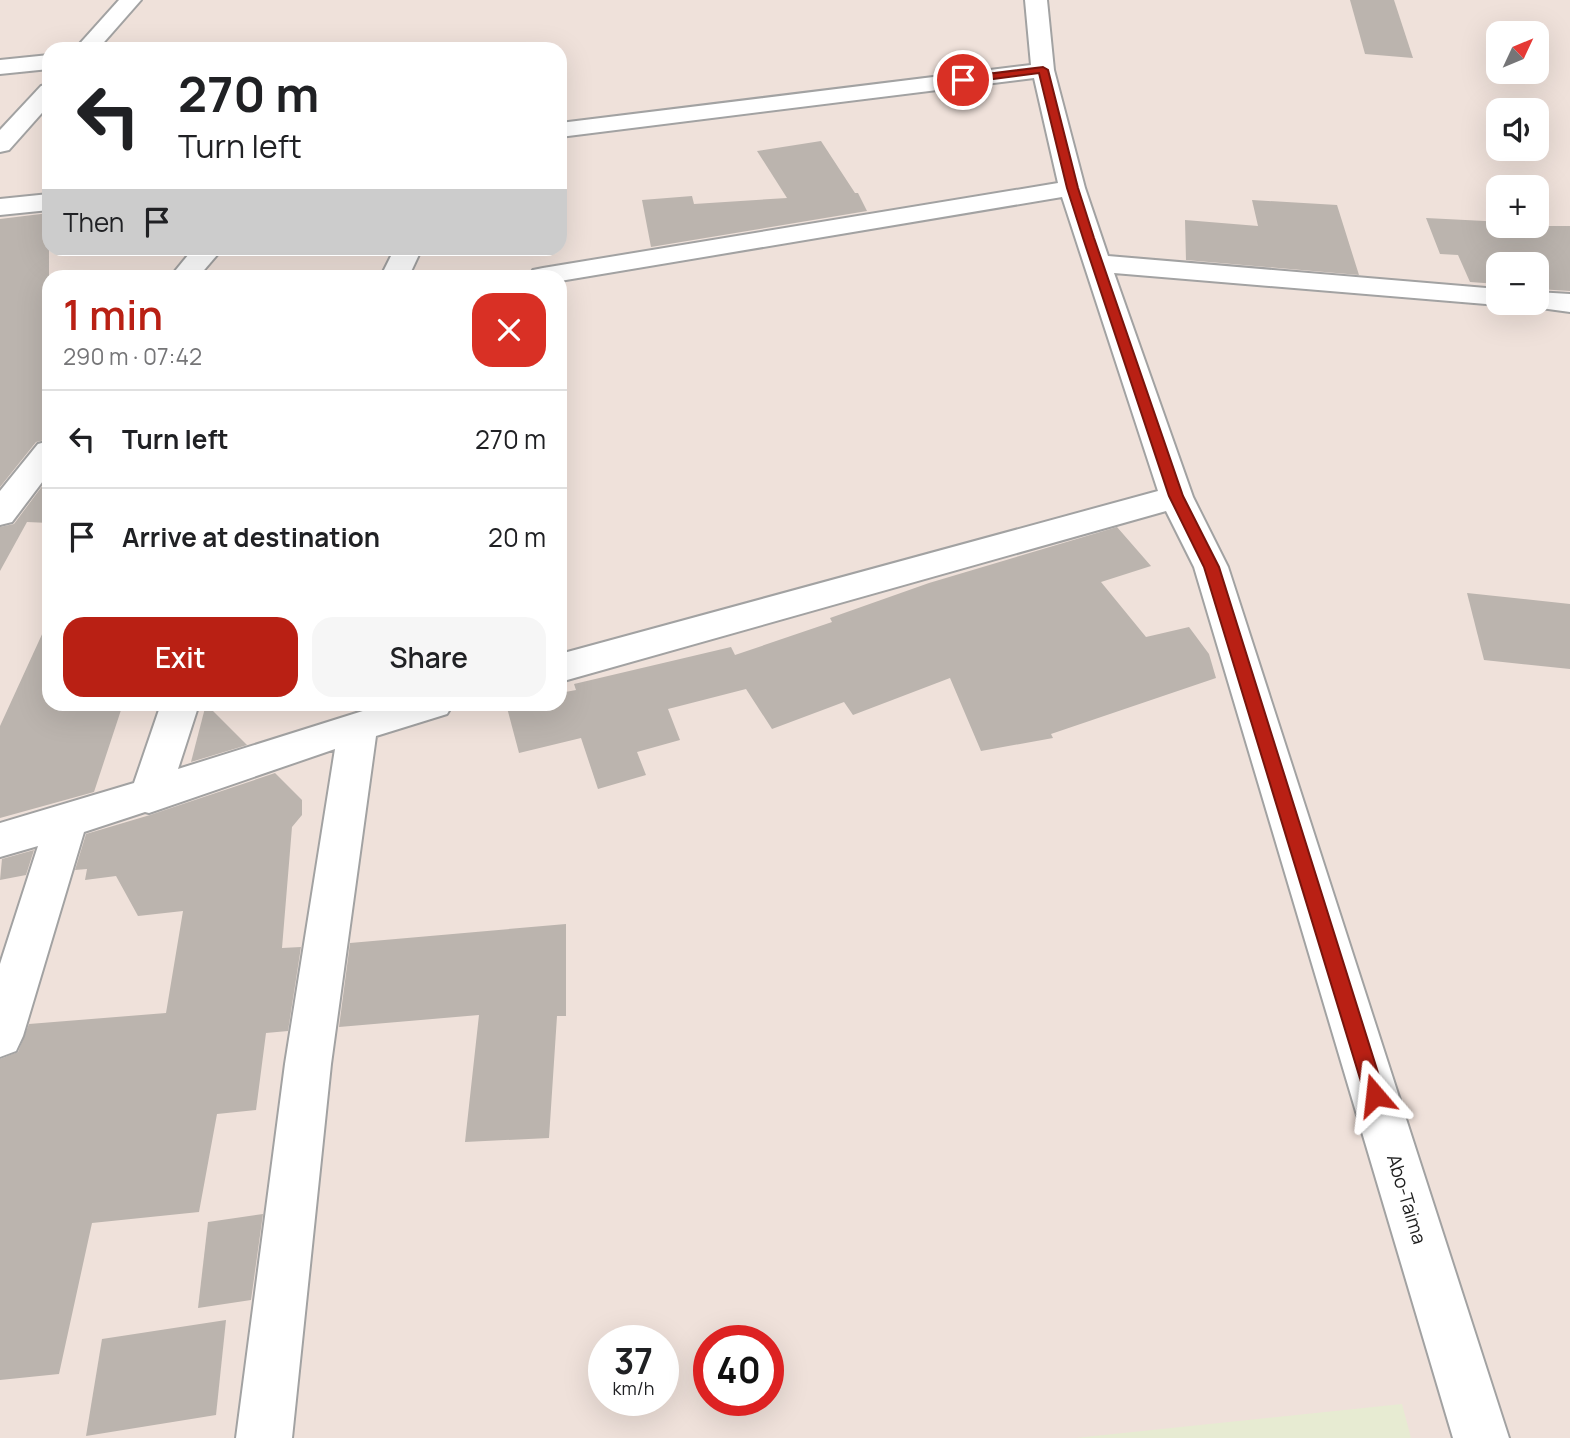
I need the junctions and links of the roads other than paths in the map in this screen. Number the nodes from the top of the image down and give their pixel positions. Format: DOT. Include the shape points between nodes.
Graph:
graph roads {
  1 [pos="130,0"];
  2 [pos="1036,0"];
  3 [pos="92,42"];
  4 [pos="42,63"];
  5 [pos="0,66"];
  6 [pos="1043,70"];
  7 [pos="42,99"];
  8 [pos="567,129"];
  9 [pos="0,145"];
  10 [pos="1072,188"];
  11 [pos="42,203"];
  12 [pos="0,207"];
  13 [pos="202,256"];
  14 [pos="1096,263"];
  15 [pos="191,270"];
  16 [pos="567,272"];
  17 [pos="1486,296"];
  18 [pos="1549,301"];
  19 [pos="1570,303"];
  20 [pos="42,461"];
  21 [pos="1176,496"];
  22 [pos="0,514"];
  23 [pos="567,666"];
  24 [pos="178,711"];
  25 [pos="409,711"];
  26 [pos="358,725"];
  27 [pos="149,797"];
  28 [pos="66,822"];
  29 [pos="0,840"];
  30 [pos="0,1036"];
  31 [pos="264,1438"];
  32 [pos="1481,1438"];
  1 -- 3 [label="street"];
  2 -- 6 [label="street, Abo-Taima"];
  4 -- 5 [label="street"];
  6 -- 8 [label="street"];
  6 -- 10 [label="street, Abo-Taima"];
  7 -- 9 [label="street"];
  10 -- 14 [label="street, Abo-Taima"];
  10 -- 16 [label="street"];
  11 -- 12 [label="street"];
  13 -- 15 [label="street"];
  14 -- 17 [label="street"];
  14 -- 21 [label="street, Abo-Taima"];
  18 -- 19 [label="street"];
  20 -- 22 [label="street"];
  21 -- 23 [label="street"];
  21 -- 32 [label="street, Abo-Taima" via="1212,567"];
  24 -- 27 [label="street"];
  25 -- 26 [label="street"];
  26 -- 27 [label="street"];
  26 -- 31 [label="street" via="308,1064"];
  27 -- 28 [label="street"];
  28 -- 29 [label="street"];
  28 -- 30 [label="street"];
}
